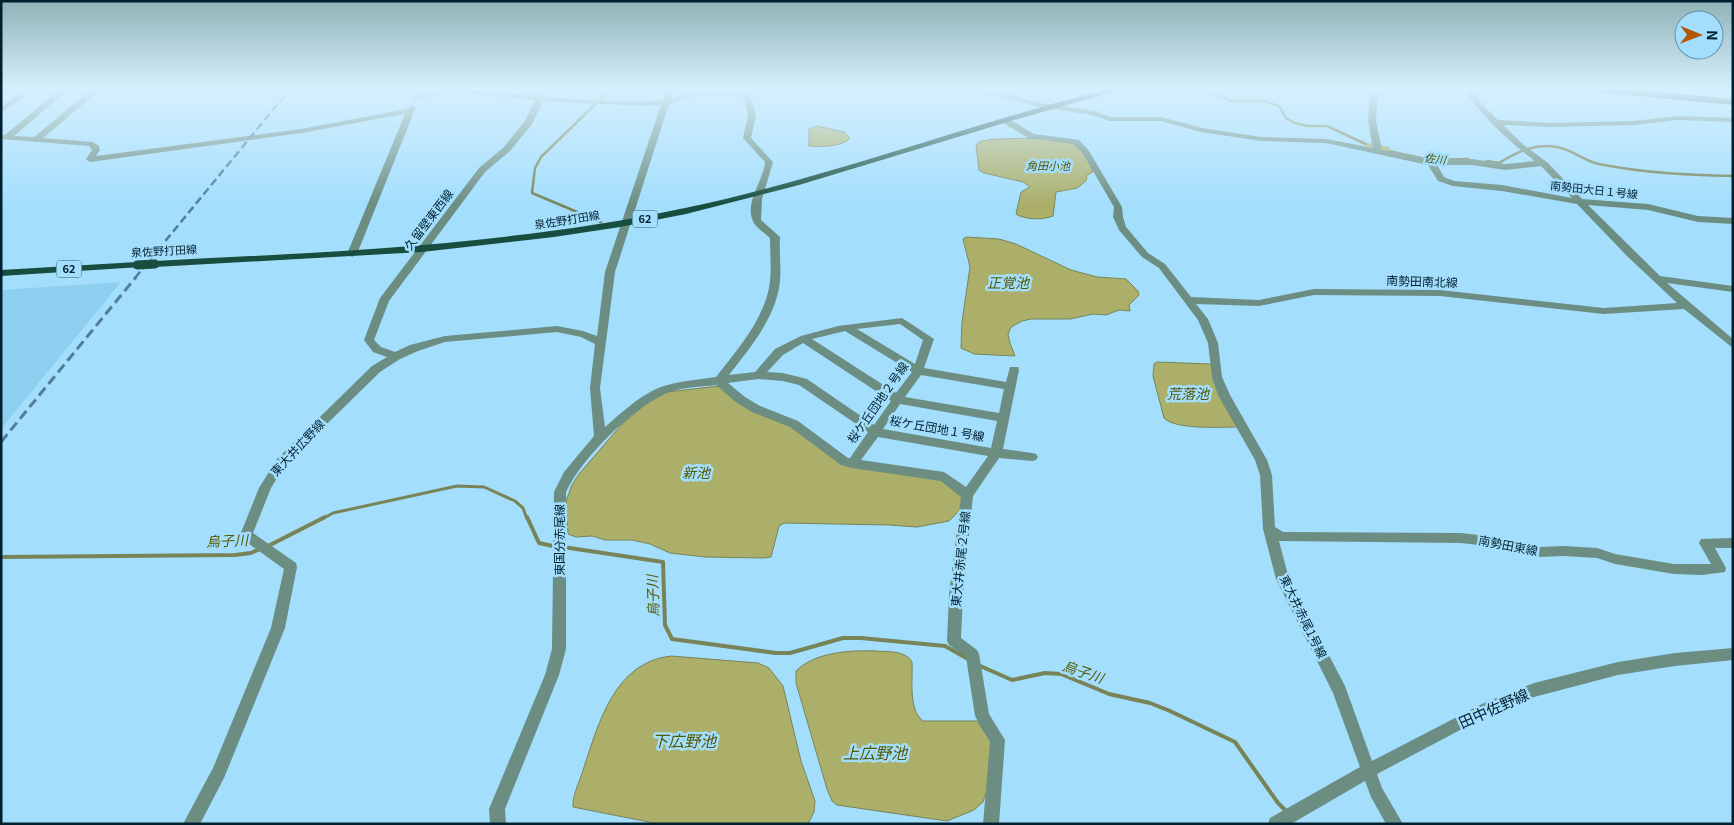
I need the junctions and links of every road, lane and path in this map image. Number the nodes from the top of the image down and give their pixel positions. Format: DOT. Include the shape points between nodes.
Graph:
graph roads {
  1 [pos="16,128"];
  2 [pos="51,128"];
  3 [pos="320,128"];
  4 [pos="403,128"];
  5 [pos="525,128"];
  6 [pos="657,128"];
  7 [pos="749,128"];
  8 [pos="984,128"];
  9 [pos="1017,128"];
  10 [pos="1191,128"];
  11 [pos="1373,128"];
  12 [pos="1502,128"];
  13 [pos="4,137"];
  14 [pos="37,139"];
  15 [pos="1377,149"];
  16 [pos="1432,163"];
  17 [pos="1542,163"];
  18 [pos="758,194"];
  19 [pos="1579,200"];
  20 [pos="1733,221"];
  21 [pos="626,223"];
  22 [pos="423,249"];
  23 [pos="352,254"];
  24 [pos="1,273"];
  25 [pos="1658,279"];
  26 [pos="1733,289"];
  27 [pos="1187,300"];
  28 [pos="1686,306"];
  29 [pos="848,328"];
  30 [pos="804,339"];
  31 [pos="601,342"];
  32 [pos="1733,345"];
  33 [pos="396,356"];
  34 [pos="1014,370"];
  35 [pos="918,371"];
  36 [pos="758,375"];
  37 [pos="719,381"];
  38 [pos="1010,386"];
  39 [pos="898,400"];
  40 [pos="1005,418"];
  41 [pos="876,432"];
  42 [pos="600,437"];
  43 [pos="996,453"];
  44 [pos="1032,457"];
  45 [pos="852,464"];
  46 [pos="967,495"];
  47 [pos="1269,529"];
  48 [pos="1733,542"];
  49 [pos="1733,654"];
  50 [pos="1367,771"];
  51 [pos="1286,818"];
  52 [pos="191,824"];
  53 [pos="498,824"];
  54 [pos="991,824"];
  55 [pos="1395,824"];
  1 -- 13 [label="street"];
  2 -- 14 [label="street"];
  3 -- 14 [label="street" via="90,158 96,150 90,144"];
  4 -- 23 [label="street"];
  5 -- 22 [label="street, 久留壁東西線" via="507,149 482,170"];
  6 -- 21 [label="street"];
  7 -- 18 [label="street" via="747,138 770,166"];
  8 -- 18 [label="main road, 泉佐野打田線 / 62"];
  9 -- 27 [label="street, 東大井赤尾1号線" via="1032,136 1076,142 1085,151 1118,207 1122,228 1145,255 1162,266"];
  10 -- 15 [label="street" via="1261,139 1326,141"];
  11 -- 15 [label="street"];
  12 -- 17 [label="street"];
  13 -- 14 [label="street"];
  15 -- 16 [label="street"];
  16 -- 17 [label="street" via="1472,162 1505,167"];
  16 -- 19 [label="street, 南勢田大日１号線" via="1441,179 1453,183"];
  17 -- 19 [label="street"];
  18 -- 21 [label="main road, 泉佐野打田線 / 62"];
  18 -- 37 [label="street" via="757,221 775,237 774,287 752,338"];
  19 -- 20 [label="street, 南勢田大日１号線"];
  19 -- 25 [label="street"];
  21 -- 22 [label="main road, 泉佐野打田線 / 62" via="528,239"];
  21 -- 31 [label="street" via="610,272"];
  22 -- 23 [label="main road, 泉佐野打田線 / 62"];
  22 -- 33 [label="street, 久留壁東西線" via="384,300 369,340 376,350"];
  23 -- 24 [label="main road, 泉佐野打田線 / 62, bridge"];
  25 -- 26 [label="street"];
  25 -- 28 [label="street"];
  27 -- 28 [label="street, 南勢田南北線" via="1259,303 1314,292 1440,293 1604,311"];
  27 -- 47 [label="street, 東大井赤尾1号線" via="1203,319 1212,343 1217,377 1261,460 1266,475"];
  28 -- 32 [label="street"];
  29 -- 30 [label="street, 桜ケ丘団地２号線"];
  29 -- 35 [label="street"];
  29 -- 35 [label="street, 桜ケ丘団地２号線" via="902,322 929,339"];
  30 -- 36 [label="street, 桜ケ丘団地２号線" via="779,352"];
  30 -- 39 [label="street"];
  31 -- 33 [label="street, 東大井広野線" via="584,334 557,329 445,339"];
  31 -- 42 [label="street" via="595,388"];
  33 -- 52 [label="street, 東大井広野線" via="376,369 271,475 246,535 291,566 278,628 219,773"];
  34 -- 38 [label="street"];
  35 -- 38 [label="street"];
  35 -- 39 [label="street, 桜ケ丘団地２号線"];
  36 -- 37 [label="street, 桜ケ丘団地１号線"];
  36 -- 41 [label="street, 桜ケ丘団地１号線" via="804,382"];
  37 -- 42 [label="street, 桜ケ丘団地１号線" via="662,391 640,404"];
  37 -- 45 [label="street, 東大井赤尾２号線" via="741,400 794,424"];
  38 -- 40 [label="street"];
  39 -- 40 [label="street"];
  39 -- 41 [label="street, 桜ケ丘団地２号線"];
  40 -- 43 [label="street"];
  41 -- 43 [label="street, 桜ケ丘団地１号線"];
  41 -- 45 [label="street, 桜ケ丘団地２号線"];
  42 -- 53 [label="street, 東国分赤尾線" via="568,476 560,492 559,649 552,675 497,809"];
  43 -- 44 [label="street, 桜ケ丘団地１号線"];
  43 -- 46 [label="street"];
  45 -- 46 [label="street, 東大井赤尾２号線" via="944,477"];
  46 -- 54 [label="street, 東大井赤尾２号線" via="954,641 972,654 982,716 998,740"];
  47 -- 48 [label="street, 南勢田東線" via="1282,537 1488,540 1540,552 1578,551 1674,569 1702,570 1720,568 1705,543"];
  47 -- 50 [label="street, 東大井赤尾1号線" via="1283,578 1340,691"];
  49 -- 50 [label="street, 田中佐野線" via="1642,664 1563,681 1506,700"];
  50 -- 51 [label="street, 田中佐野線"];
  50 -- 55 [label="street, 東大井赤尾1号線"];
}
